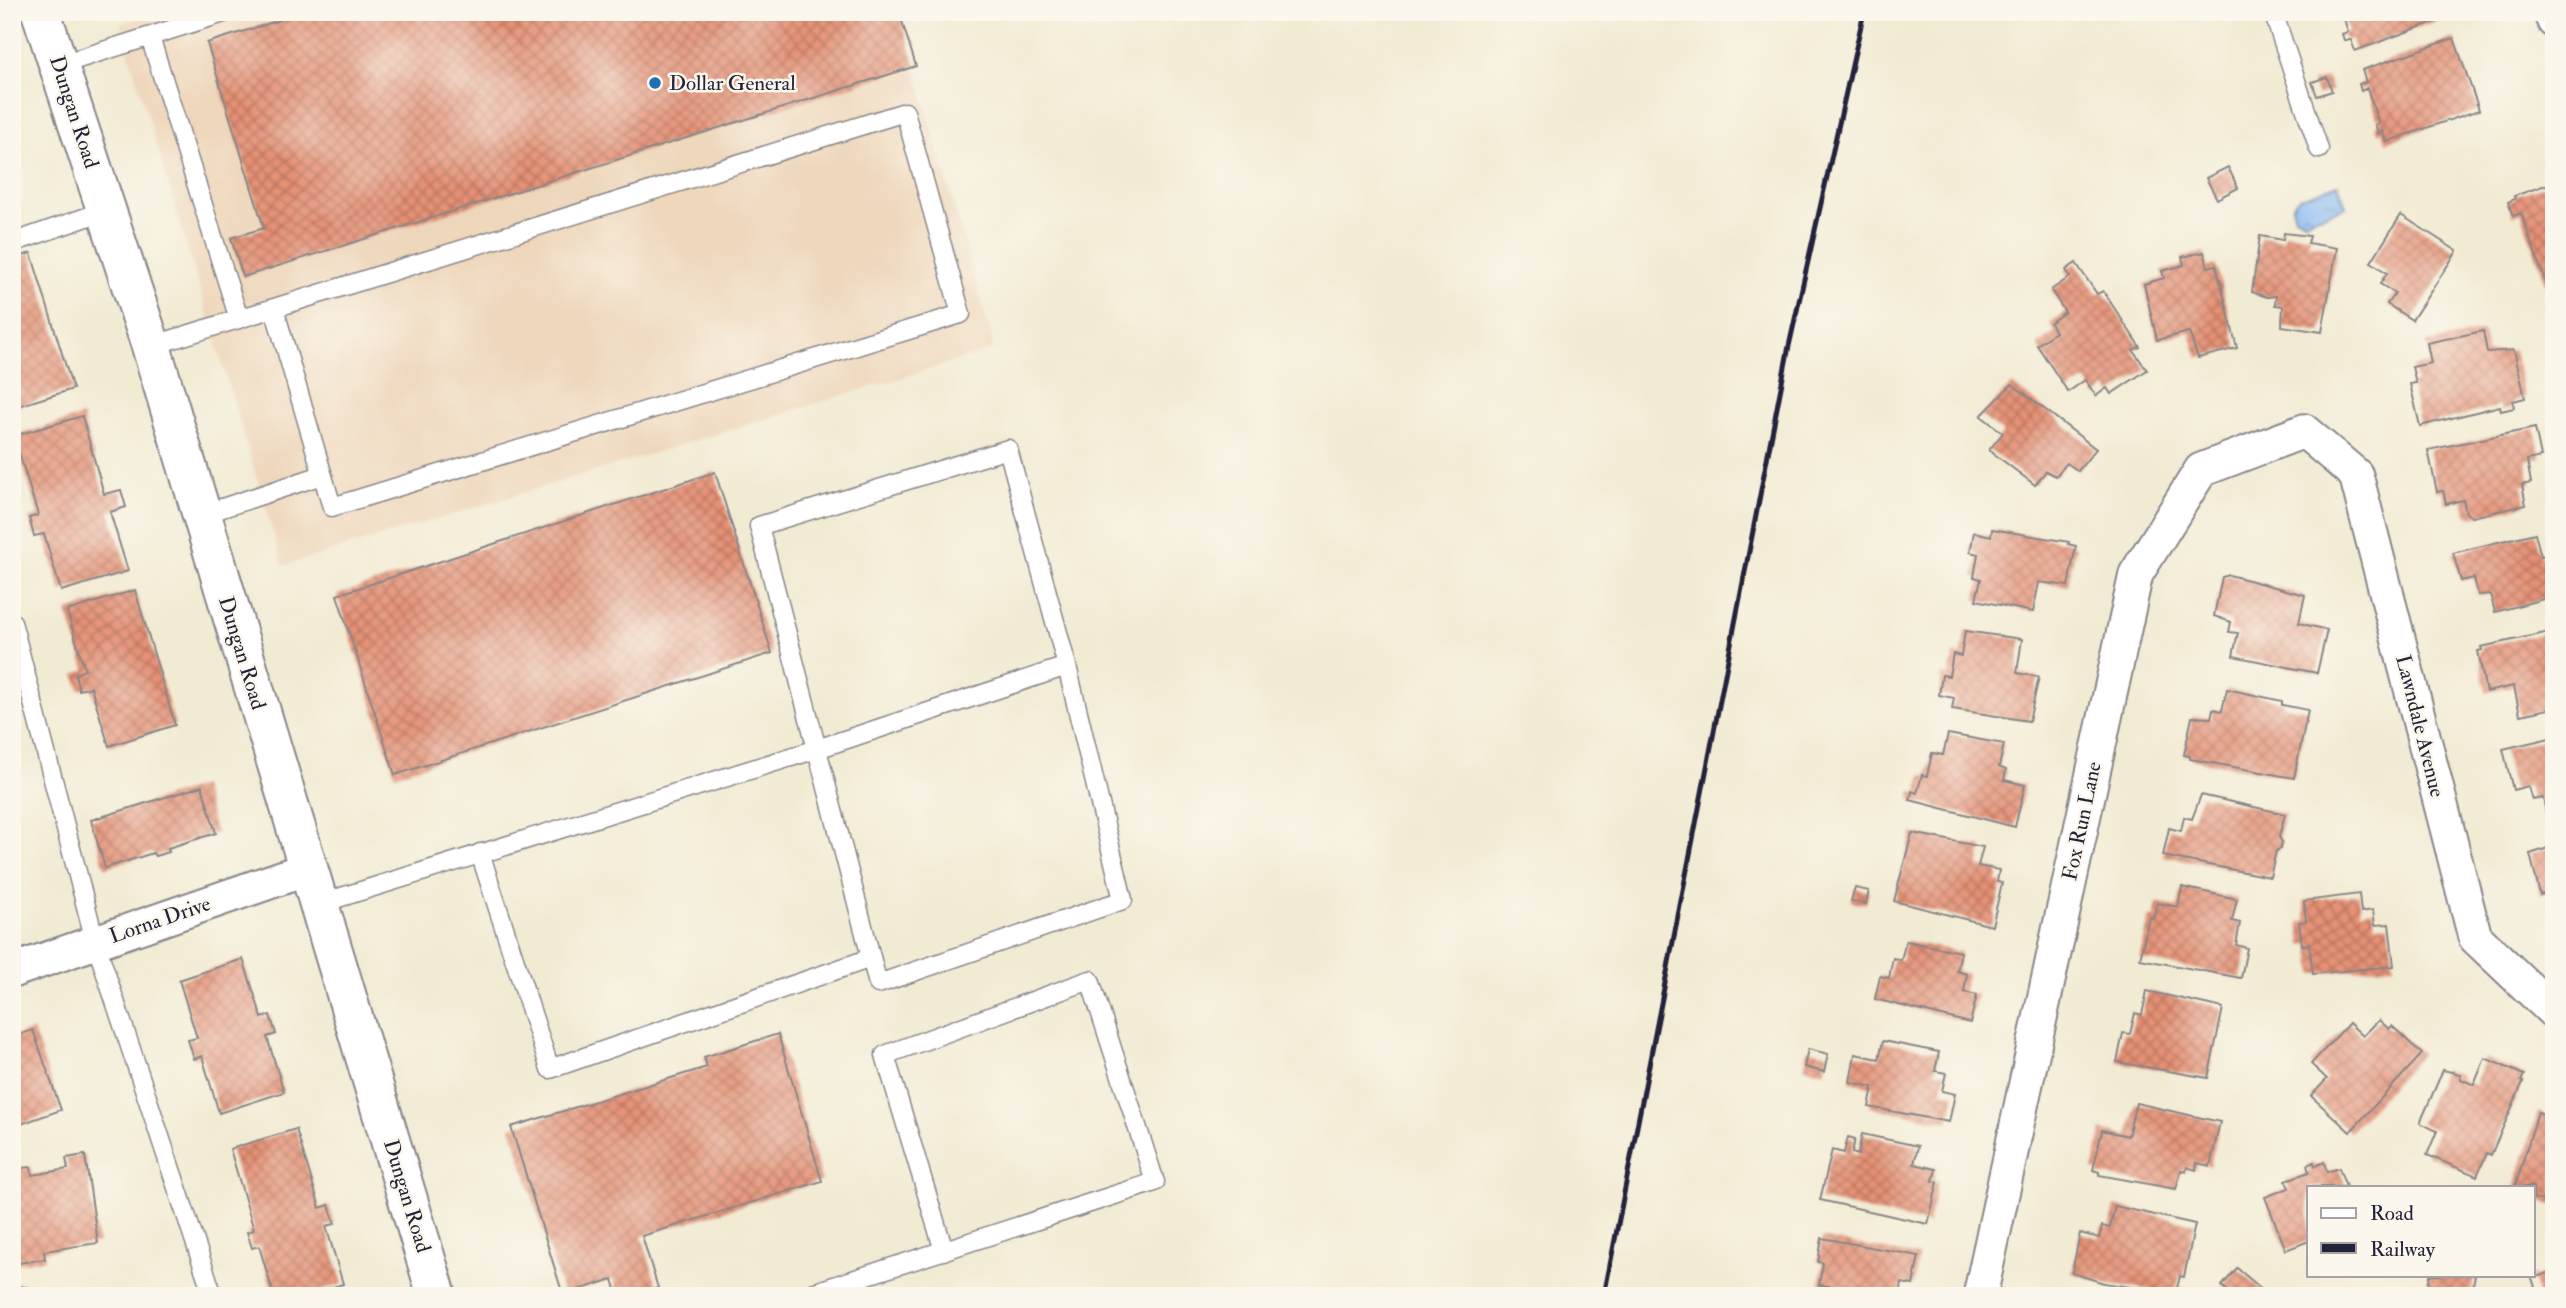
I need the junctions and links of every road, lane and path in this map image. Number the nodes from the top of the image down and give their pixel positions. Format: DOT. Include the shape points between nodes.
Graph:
graph roads {
  1 [pos="41,12"];
  2 [pos="227,12"];
  3 [pos="2273,12"];
  4 [pos="2550,12"];
  5 [pos="2554,21"];
  6 [pos="150,37"];
  7 [pos="59,65"];
  8 [pos="2319,149"];
  9 [pos="107,210"];
  10 [pos="12,243"];
  11 [pos="274,308"];
  12 [pos="239,320"];
  13 [pos="151,346"];
  14 [pos="2304,431"];
  15 [pos="323,475"];
  16 [pos="201,515"];
  17 [pos="12,622"];
  18 [pos="1067,667"];
  19 [pos="817,749"];
  20 [pos="480,853"];
  21 [pos="313,887"];
  22 [pos="95,941"];
  23 [pos="870,958"];
  24 [pos="12,971"];
  25 [pos="2554,1012"];
  26 [pos="944,1251"];
  27 [pos="213,1296"];
  28 [pos="437,1296"];
  29 [pos="803,1296"];
  30 [pos="1980,1296"];
  1 -- 7 [label="street, Dungan Road"];
  2 -- 6 [label="lane"];
  3 -- 8 [label="lane"];
  4 -- 5 [label="street"];
  6 -- 7 [label="lane"];
  6 -- 12 [label="lane"];
  7 -- 9 [label="street, Dungan Road"];
  9 -- 10 [label="lane"];
  9 -- 13 [label="street, Dungan Road"];
  11 -- 12 [label="lane"];
  11 -- 15 [label="lane"];
  11 -- 15 [label="lane" via="905,112 961,314 332,507"];
  12 -- 13 [label="lane"];
  13 -- 16 [label="street, Dungan Road"];
  14 -- 25 [label="street, Lawndale Avenue" via="2356,475 2475,937"];
  14 -- 30 [label="street, Fox Run Lane" via="2201,470 2136,574"];
  15 -- 16 [label="lane"];
  16 -- 21 [label="street, Dungan Road"];
  17 -- 22 [label="lane"];
  18 -- 19 [label="lane"];
  18 -- 19 [label="lane" via="1008,449 759,526"];
  18 -- 23 [label="lane" via="1123,900 878,984"];
  19 -- 20 [label="lane"];
  19 -- 23 [label="lane"];
  20 -- 21 [label="lane"];
  20 -- 23 [label="lane" via="550,1069"];
  21 -- 22 [label="street, Lorna Drive"];
  21 -- 28 [label="street, Dungan Road"];
  22 -- 24 [label="street, Lorna Drive"];
  22 -- 27 [label="lane"];
  26 -- 26 [label="lane" via="884,1055 1090,980 1155,1182"];
  26 -- 29 [label="lane"];
}
